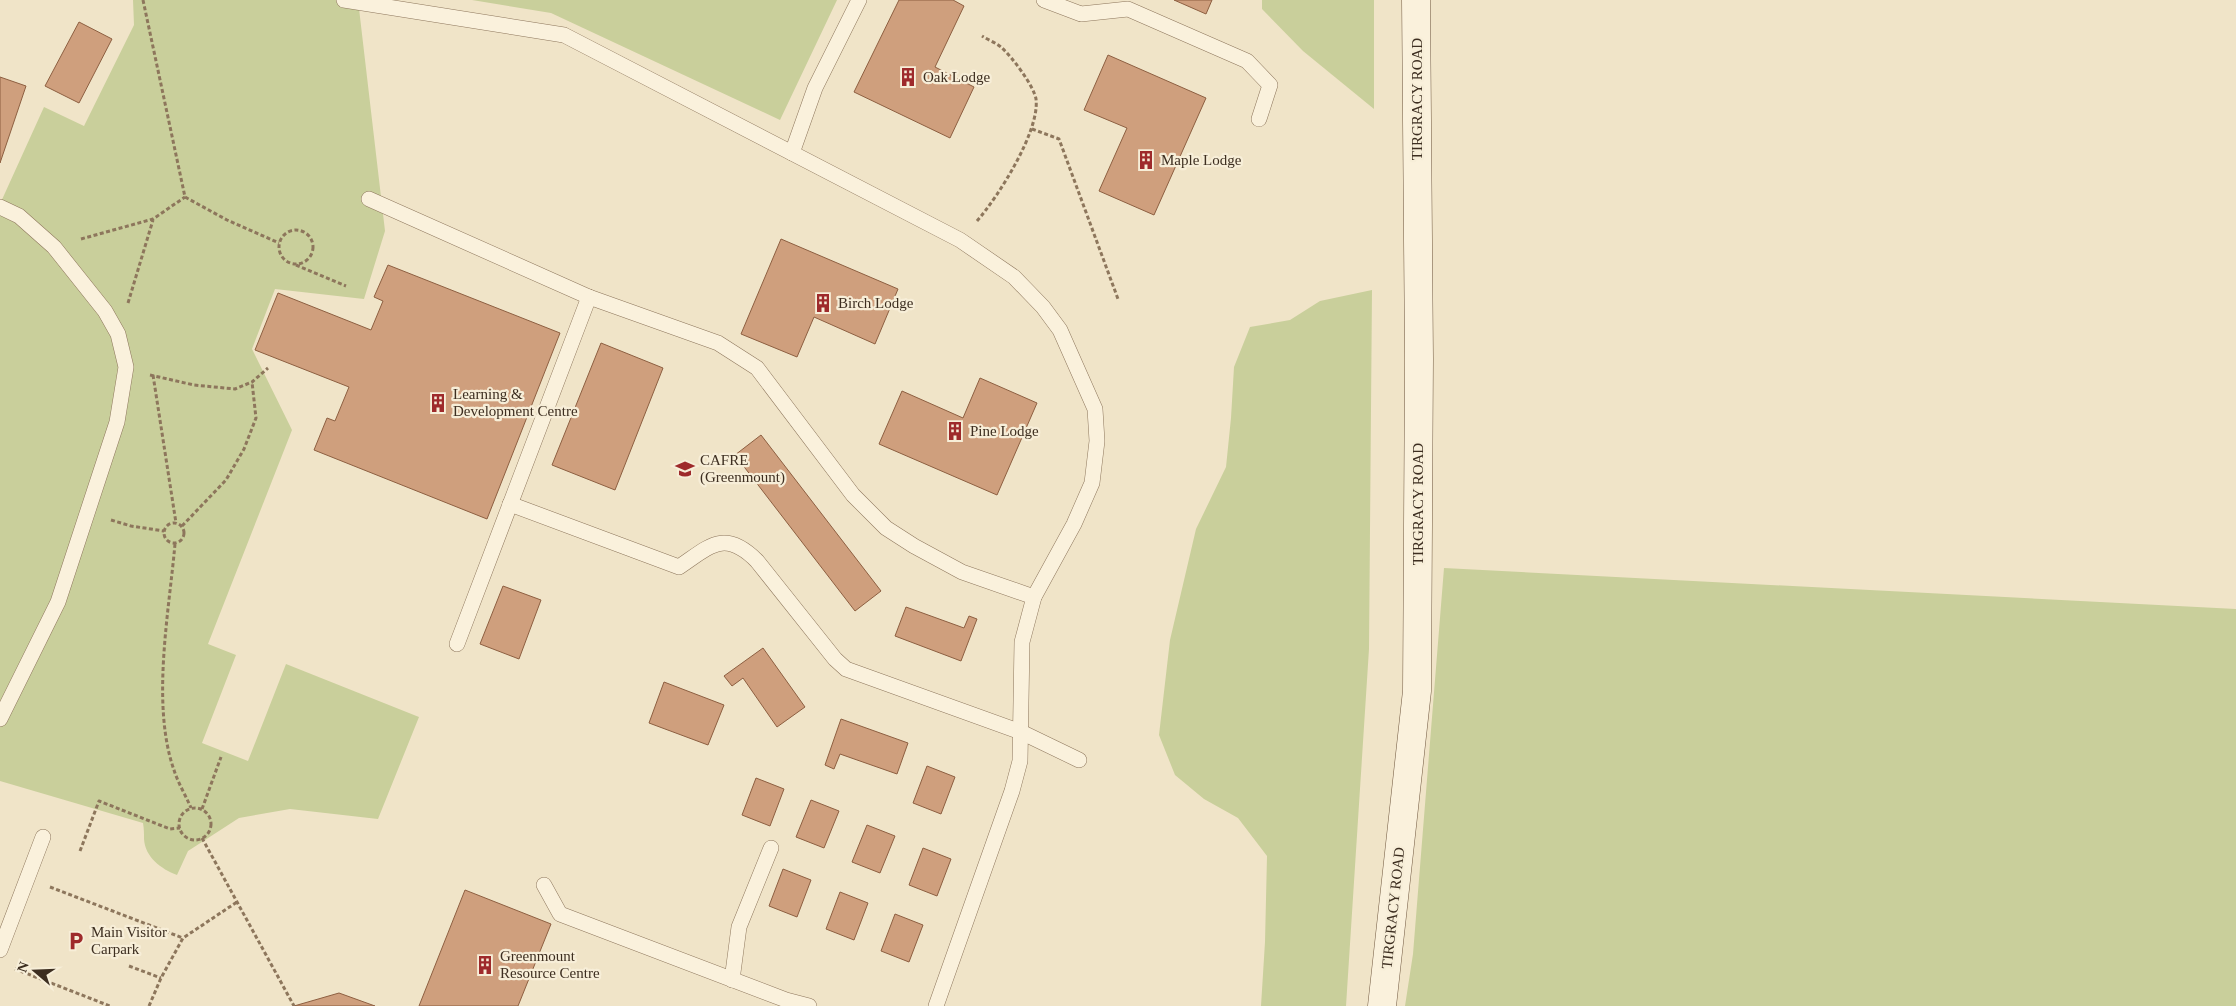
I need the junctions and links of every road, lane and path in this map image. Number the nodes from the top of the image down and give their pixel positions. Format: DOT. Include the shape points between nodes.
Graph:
graph roads {
  1 [pos="142,0"];
  2 [pos="344,0"];
  3 [pos="859,0"];
  4 [pos="1044,0"];
  5 [pos="1416,0"];
  6 [pos="982,36"];
  7 [pos="1259,119"];
  8 [pos="1032,129"];
  9 [pos="792,153"];
  10 [pos="185,197"];
  11 [pos="370,199"];
  12 [pos="0,207"];
  13 [pos="153,219"];
  14 [pos="960,240"];
  15 [pos="279,243"];
  16 [pos="54,247"];
  17 [pos="293,264"];
  18 [pos="346,286"];
  19 [pos="589,296"];
  20 [pos="1118,299"];
  21 [pos="118,334"];
  22 [pos="126,367"];
  23 [pos="268,368"];
  24 [pos="153,376"];
  25 [pos="252,382"];
  26 [pos="510,504"];
  27 [pos="87,512"];
  28 [pos="176,523"];
  29 [pos="182,526"];
  30 [pos="164,531"];
  31 [pos="175,544"];
  32 [pos="1034,597"];
  33 [pos="457,644"];
  34 [pos="0,719"];
  35 [pos="1021,732"];
  36 [pos="222,757"];
  37 [pos="1079,760"];
  38 [pos="192,808"];
  39 [pos="202,809"];
  40 [pos="180,828"];
  41 [pos="43,837"];
  42 [pos="202,838"];
  43 [pos="771,848"];
  44 [pos="80,851"];
  45 [pos="28,879"];
  46 [pos="544,885"];
  47 [pos="237,902"];
  48 [pos="183,938"];
  49 [pos="0,950"];
  50 [pos="129,966"];
  51 [pos="9,967"];
  52 [pos="161,978"];
  53 [pos="732,980"];
  54 [pos="110,1006"];
  55 [pos="149,1006"];
  56 [pos="294,1006"];
  57 [pos="809,1006"];
  58 [pos="936,1006"];
  59 [pos="1382,1006"];
  1 -- 10 [label="path"];
  2 -- 9 [label="lane" via="564,35"];
  3 -- 9 [label="lane" via="815,88"];
  4 -- 7 [label="lane" via="1081,14 1128,10 1248,62 1270,85"];
  5 -- 59 [label="street, TIRGRACY ROAD" via="1417,691"];
  6 -- 8 [label="path" via="1002,47 1029,82 1036,98"];
  8 -- 14 [label="path" via="994,201"];
  8 -- 20 [label="path" via="1059,139"];
  9 -- 14 [label="lane"];
  10 -- 13 [label="path"];
  10 -- 15 [label="path"];
  11 -- 19 [label="lane"];
  12 -- 16 [label="lane" via="19,216"];
  13 -- 16 [label="path"];
  13 -- 21 [label="path"];
  14 -- 32 [label="lane" via="1014,277 1043,307 1060,330 1095,408 1097,441 1092,484"];
  15 -- 17 [label="path" via="283,259"];
  15 -- 17 [label="path" via="285,233 296,230 310,238 312,254 304,262"];
  16 -- 21 [label="lane" via="105,311"];
  17 -- 18 [label="path"];
  19 -- 26 [label="lane"];
  19 -- 32 [label="lane" via="718,343 757,368 852,495 886,528 962,572"];
  21 -- 22 [label="lane"];
  22 -- 24 [label="path"];
  22 -- 27 [label="lane" via="117,422"];
  23 -- 25 [label="path"];
  24 -- 25 [label="path" via="235,389"];
  24 -- 28 [label="path"];
  25 -- 29 [label="path" via="256,418 244,449 226,480"];
  26 -- 33 [label="lane"];
  26 -- 35 [label="lane" via="678,568 710,546 721,543 742,548 757,561 846,669"];
  27 -- 30 [label="path" via="131,526"];
  27 -- 34 [label="lane" via="58,602"];
  28 -- 29 [label="path"];
  28 -- 30 [label="path"];
  29 -- 31 [label="path" via="185,536"];
  30 -- 31 [label="path" via="167,540"];
  31 -- 38 [label="path" via="162,691 166,738 174,770"];
  32 -- 35 [label="lane" via="1022,642"];
  35 -- 37 [label="lane"];
  35 -- 58 [label="lane" via="1020,761 1012,791"];
  36 -- 39 [label="path"];
  38 -- 39 [label="path"];
  38 -- 40 [label="path" via="180,818"];
  39 -- 42 [label="path" via="211,821 209,831"];
  40 -- 42 [label="path" via="191,839"];
  40 -- 44 [label="path" via="170,829 99,801"];
  41 -- 45 [label="lane"];
  42 -- 47 [label="path"];
  43 -- 53 [label="lane" via="739,927"];
  45 -- 48 [label="path"];
  45 -- 49 [label="lane"];
  46 -- 53 [label="lane" via="560,914"];
  47 -- 48 [label="path"];
  47 -- 56 [label="path"];
  48 -- 52 [label="path"];
  50 -- 52 [label="path"];
  51 -- 54 [label="path"];
  52 -- 55 [label="path"];
  53 -- 57 [label="lane"];
}
